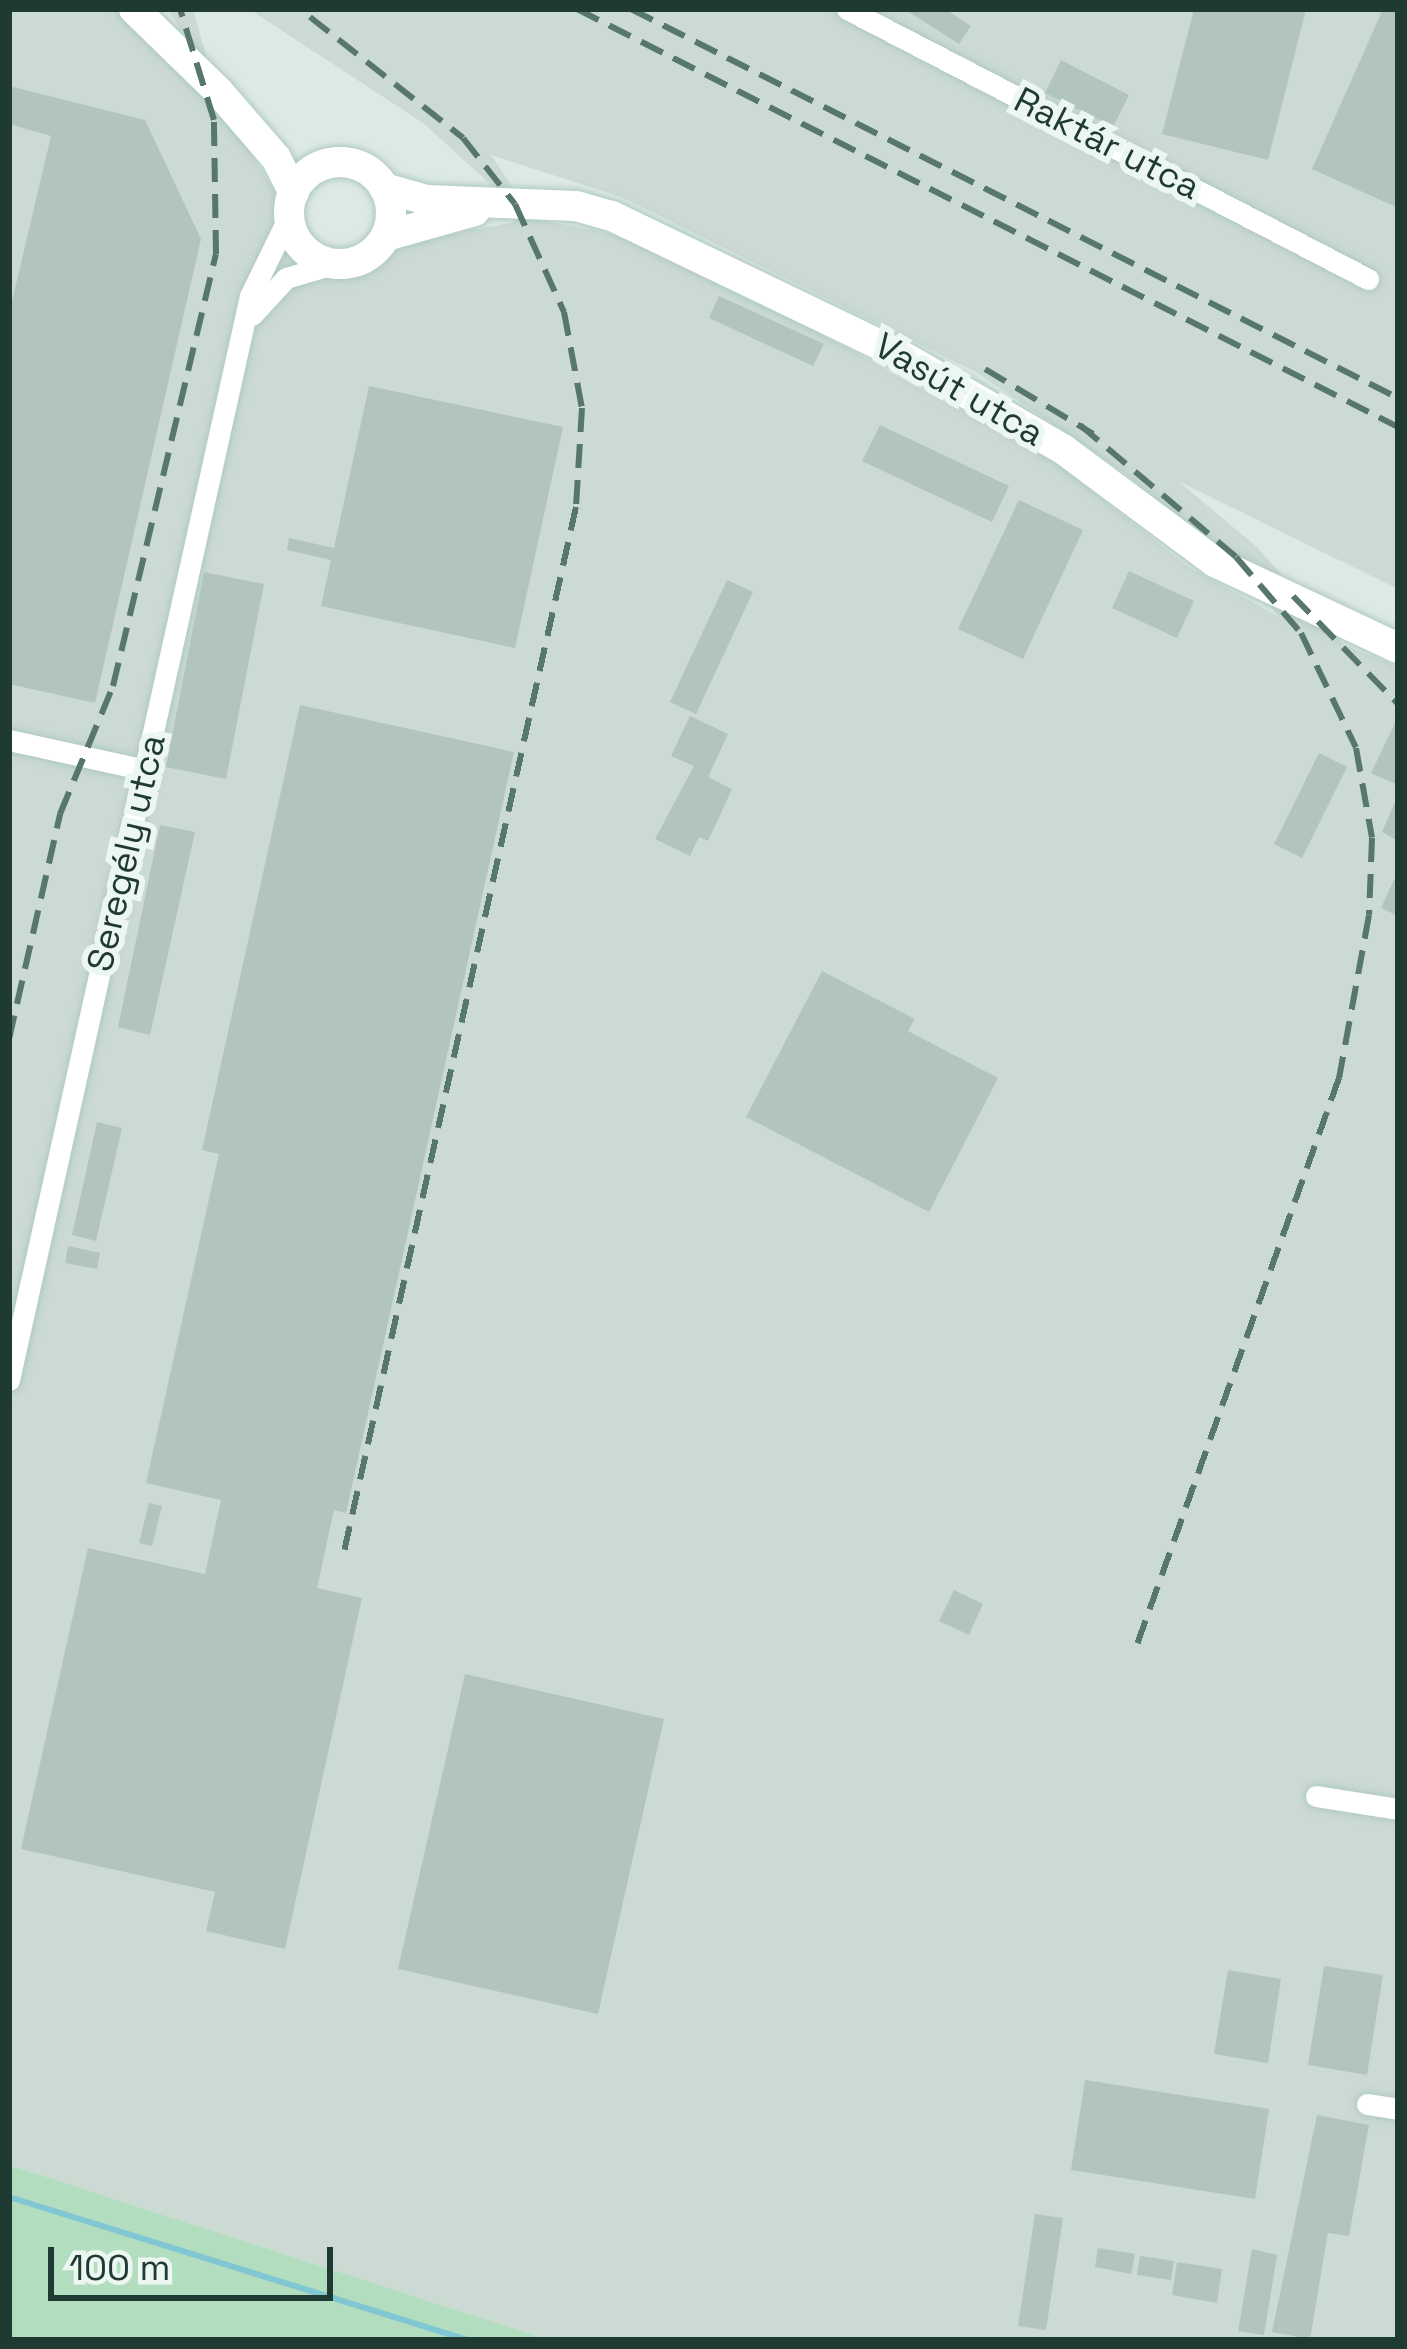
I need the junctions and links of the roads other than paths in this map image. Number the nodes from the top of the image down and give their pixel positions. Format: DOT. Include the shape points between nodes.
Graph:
graph roads {
  1 [pos="134,9"];
  2 [pos="847,9"];
  3 [pos="219,92"];
  4 [pos="324,165"];
  5 [pos="384,188"];
  6 [pos="292,203"];
  7 [pos="491,205"];
  8 [pos="386,236"];
  9 [pos="337,263"];
  10 [pos="1368,279"];
  11 [pos="246,326"];
  12 [pos="1398,648"];
  13 [pos="9,740"];
  14 [pos="146,770"];
  15 [pos="9,1380"];
  16 [pos="1316,1796"];
  17 [pos="1398,1809"];
  18 [pos="1367,2104"];
  19 [pos="1398,2109"];
  1 -- 3 [label="street, Vasút utca"];
  2 -- 10 [label="street, Raktár utca"];
  3 -- 4 [label="street, Vasút utca"];
  3 -- 6 [label="street, Vasút utca" via="276,158"];
  4 -- 5 [label="street, Vasút utca" via="358,166"];
  4 -- 6 [label="street"];
  5 -- 7 [label="street, Vasút utca"];
  5 -- 8 [label="street"];
  6 -- 9 [label="street, Vasút utca" via="304,249"];
  6 -- 11 [label="street, Seregély utca" via="250,296"];
  7 -- 8 [label="street, Vasút utca"];
  7 -- 12 [label="street, Vasút utca" via="576,206 612,216 775,290 1064,451 1215,562"];
  8 -- 9 [label="street, Vasút utca" via="361,260"];
  9 -- 11 [label="street, Seregély utca" via="286,278"];
  11 -- 14 [label="street, Seregély utca"];
  13 -- 14 [label="street"];
  14 -- 15 [label="street, Seregély utca"];
  16 -- 17 [label="street"];
  18 -- 19 [label="street"];
}
